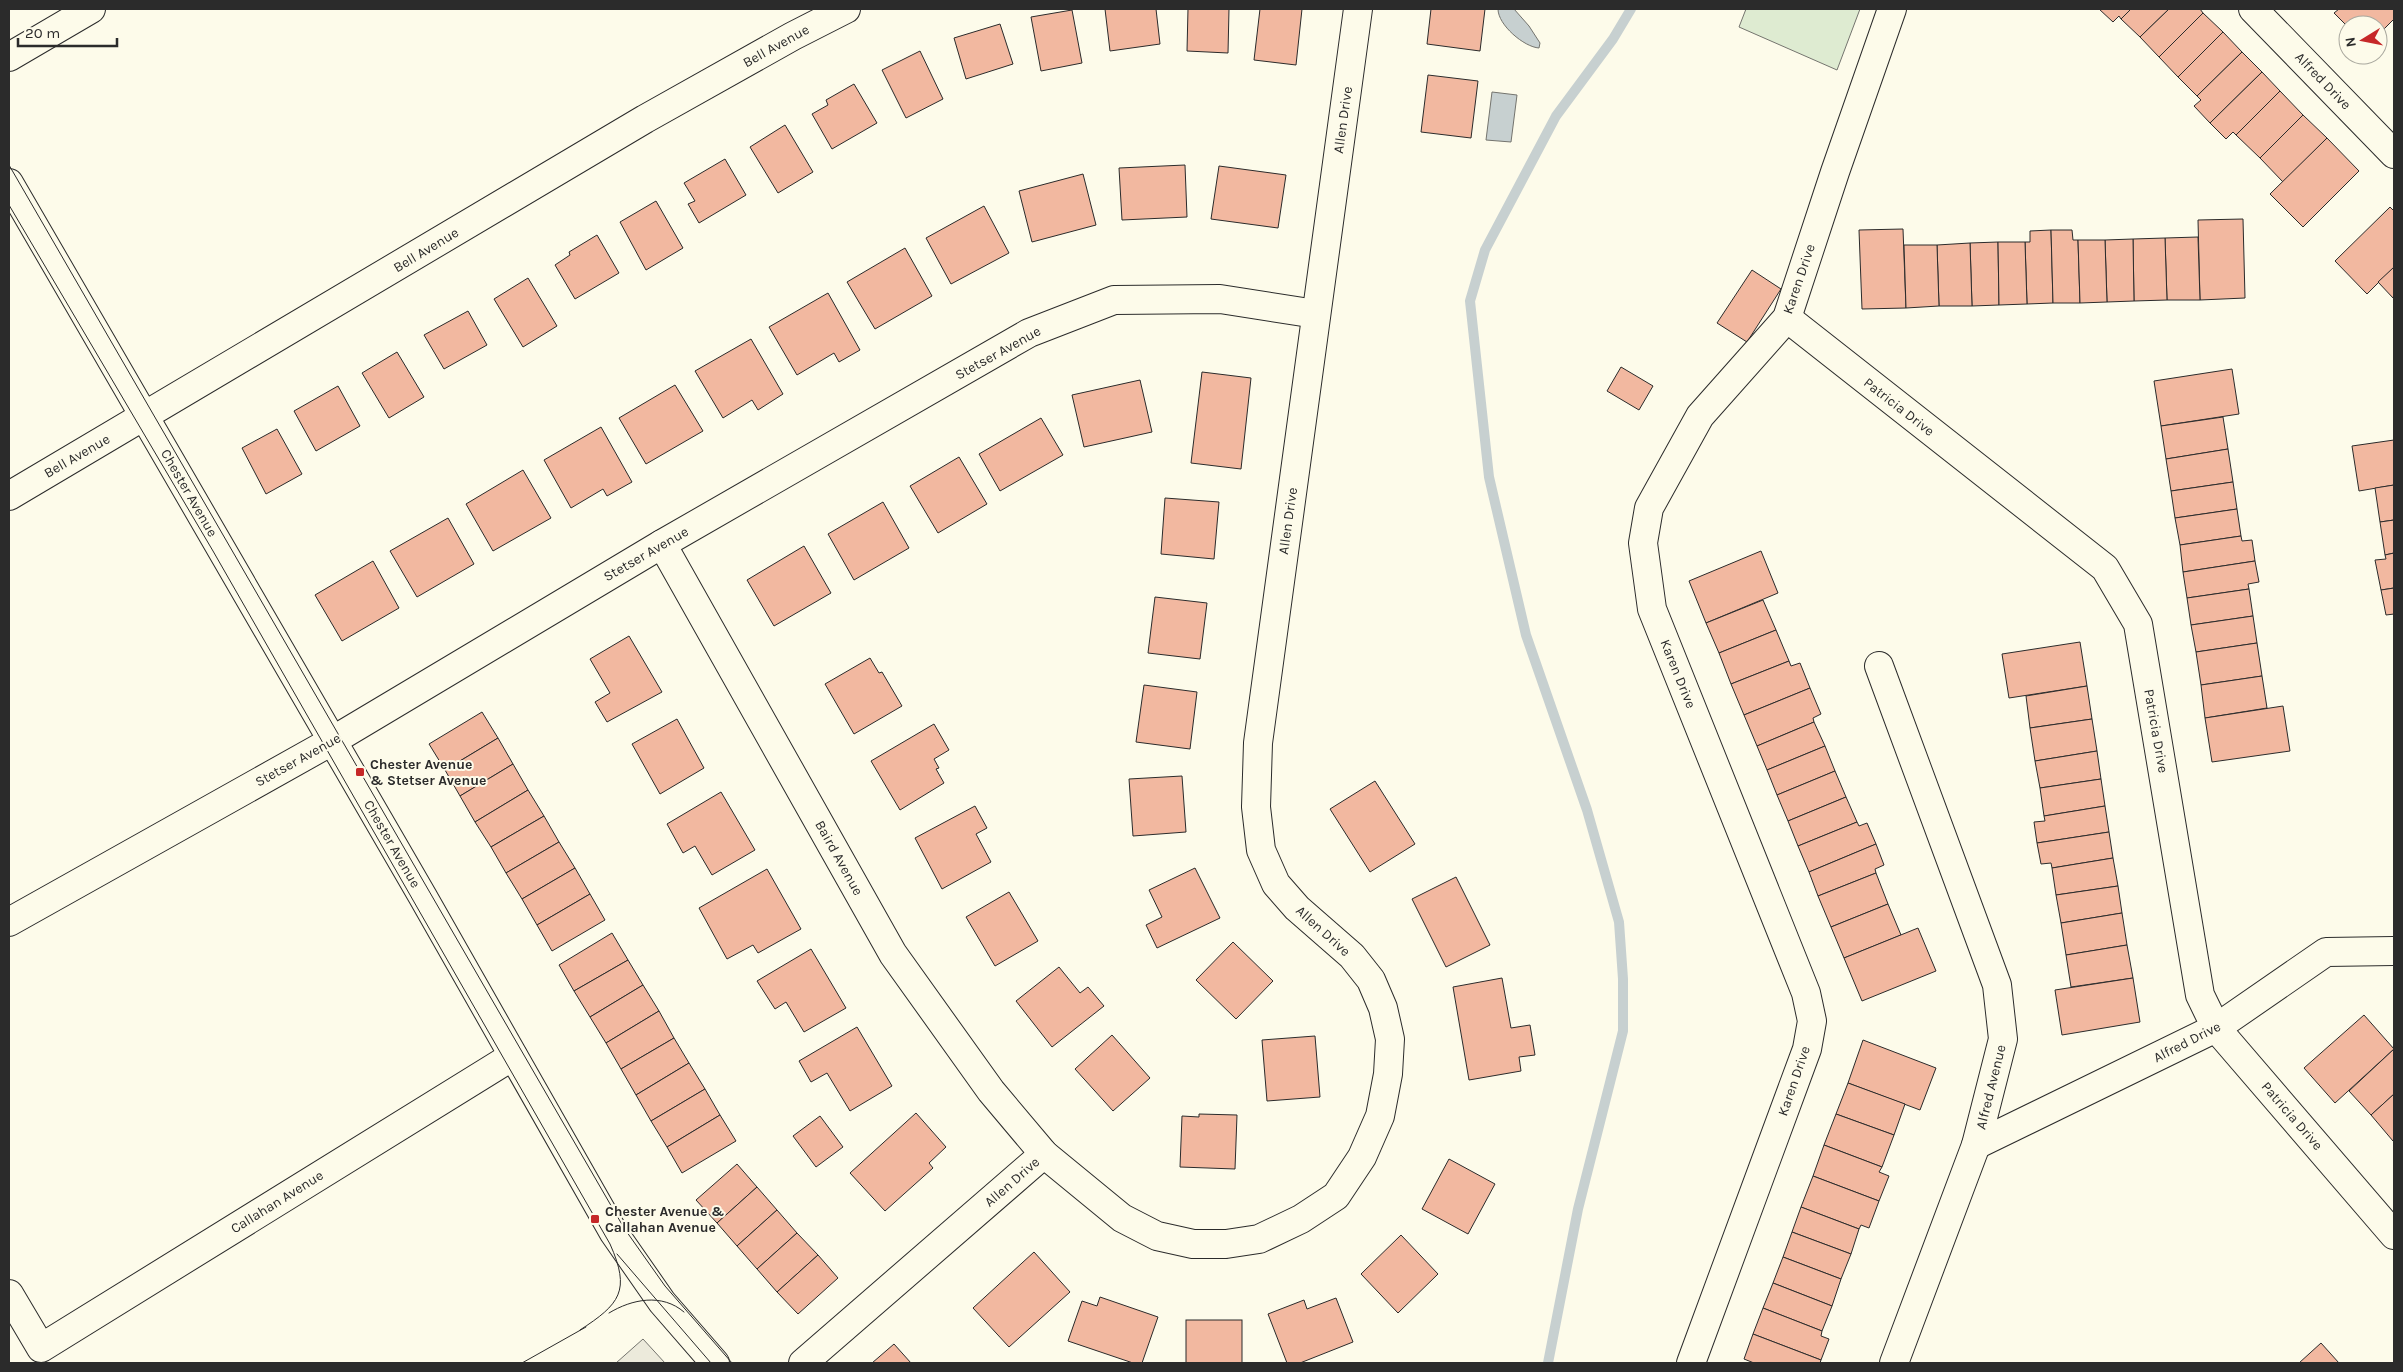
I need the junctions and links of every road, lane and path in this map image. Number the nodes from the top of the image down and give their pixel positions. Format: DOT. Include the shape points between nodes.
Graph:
graph roads {
  1 [pos="91,9"];
  2 [pos="846,9"];
  3 [pos="1358,9"];
  4 [pos="1892,9"];
  5 [pos="2253,9"];
  6 [pos="9,57"];
  7 [pos="2394,154"];
  8 [pos="9,183"];
  9 [pos="1316,314"];
  10 [pos="1787,318"];
  11 [pos="144,417"];
  12 [pos="9,496"];
  13 [pos="662,544"];
  14 [pos="1879,666"];
  15 [pos="332,741"];
  16 [pos="9,922"];
  17 [pos="2394,951"];
  18 [pos="2216,1028"];
  19 [pos="513,1056"];
  20 [pos="1976,1145"];
  21 [pos="1044,1154"];
  22 [pos="2394,1235"];
  23 [pos="9,1294"];
  24 [pos="715,1363"];
  25 [pos="803,1363"];
  26 [pos="1691,1363"];
  27 [pos="1894,1363"];
  1 -- 6 [label="street"];
  2 -- 11 [label="street, Bell Avenue" via="645,119"];
  3 -- 9 [label="street, Allen Drive"];
  4 -- 10 [label="street, Karen Drive"];
  5 -- 7 [label="street, Alfred Drive"];
  8 -- 11 [label="street, Chester Avenue"];
  9 -- 13 [label="street, Stetser Avenue" via="1220,299 1114,300 1030,333"];
  9 -- 21 [label="street, Allen Drive" via="1258,743 1256,808 1261,850 1276,884 1297,908 1352,956 1371,980 1383,1008 1390,1040 1380,1116 1362,1156 1336,1196 1301,1219 1260,1239 1226,1244 1194,1244 1157,1236 1122,1218"];
  10 -- 18 [label="street, Patricia Drive" via="2105,568 2138,624 2200,995"];
  10 -- 26 [label="street, Karen Drive" via="1700,416 1649,508 1643,543 1652,609 1806,993 1812,1021 1807,1049"];
  11 -- 12 [label="street, Bell Avenue"];
  11 -- 15 [label="street, Chester Avenue"];
  13 -- 15 [label="street, Stetser Avenue"];
  13 -- 21 [label="street, Baird Avenue" via="893,954 991,1091"];
  14 -- 20 [label="street, Alfred Avenue" via="1997,985 2003,1039"];
  15 -- 16 [label="street, Stetser Avenue"];
  15 -- 19 [label="street, Chester Avenue"];
  17 -- 18 [label="street, Alfred Drive" via="2326,952"];
  18 -- 20 [label="street, Alfred Drive"];
  18 -- 22 [label="street, Patricia Drive"];
  19 -- 23 [label="street, Callahan Avenue" via="40,1348"];
  19 -- 24 [label="street, Chester Avenue" via="614,1233 662,1302"];
  20 -- 27 [label="street, Alfred Avenue"];
  21 -- 25 [label="street, Allen Drive"];
}
